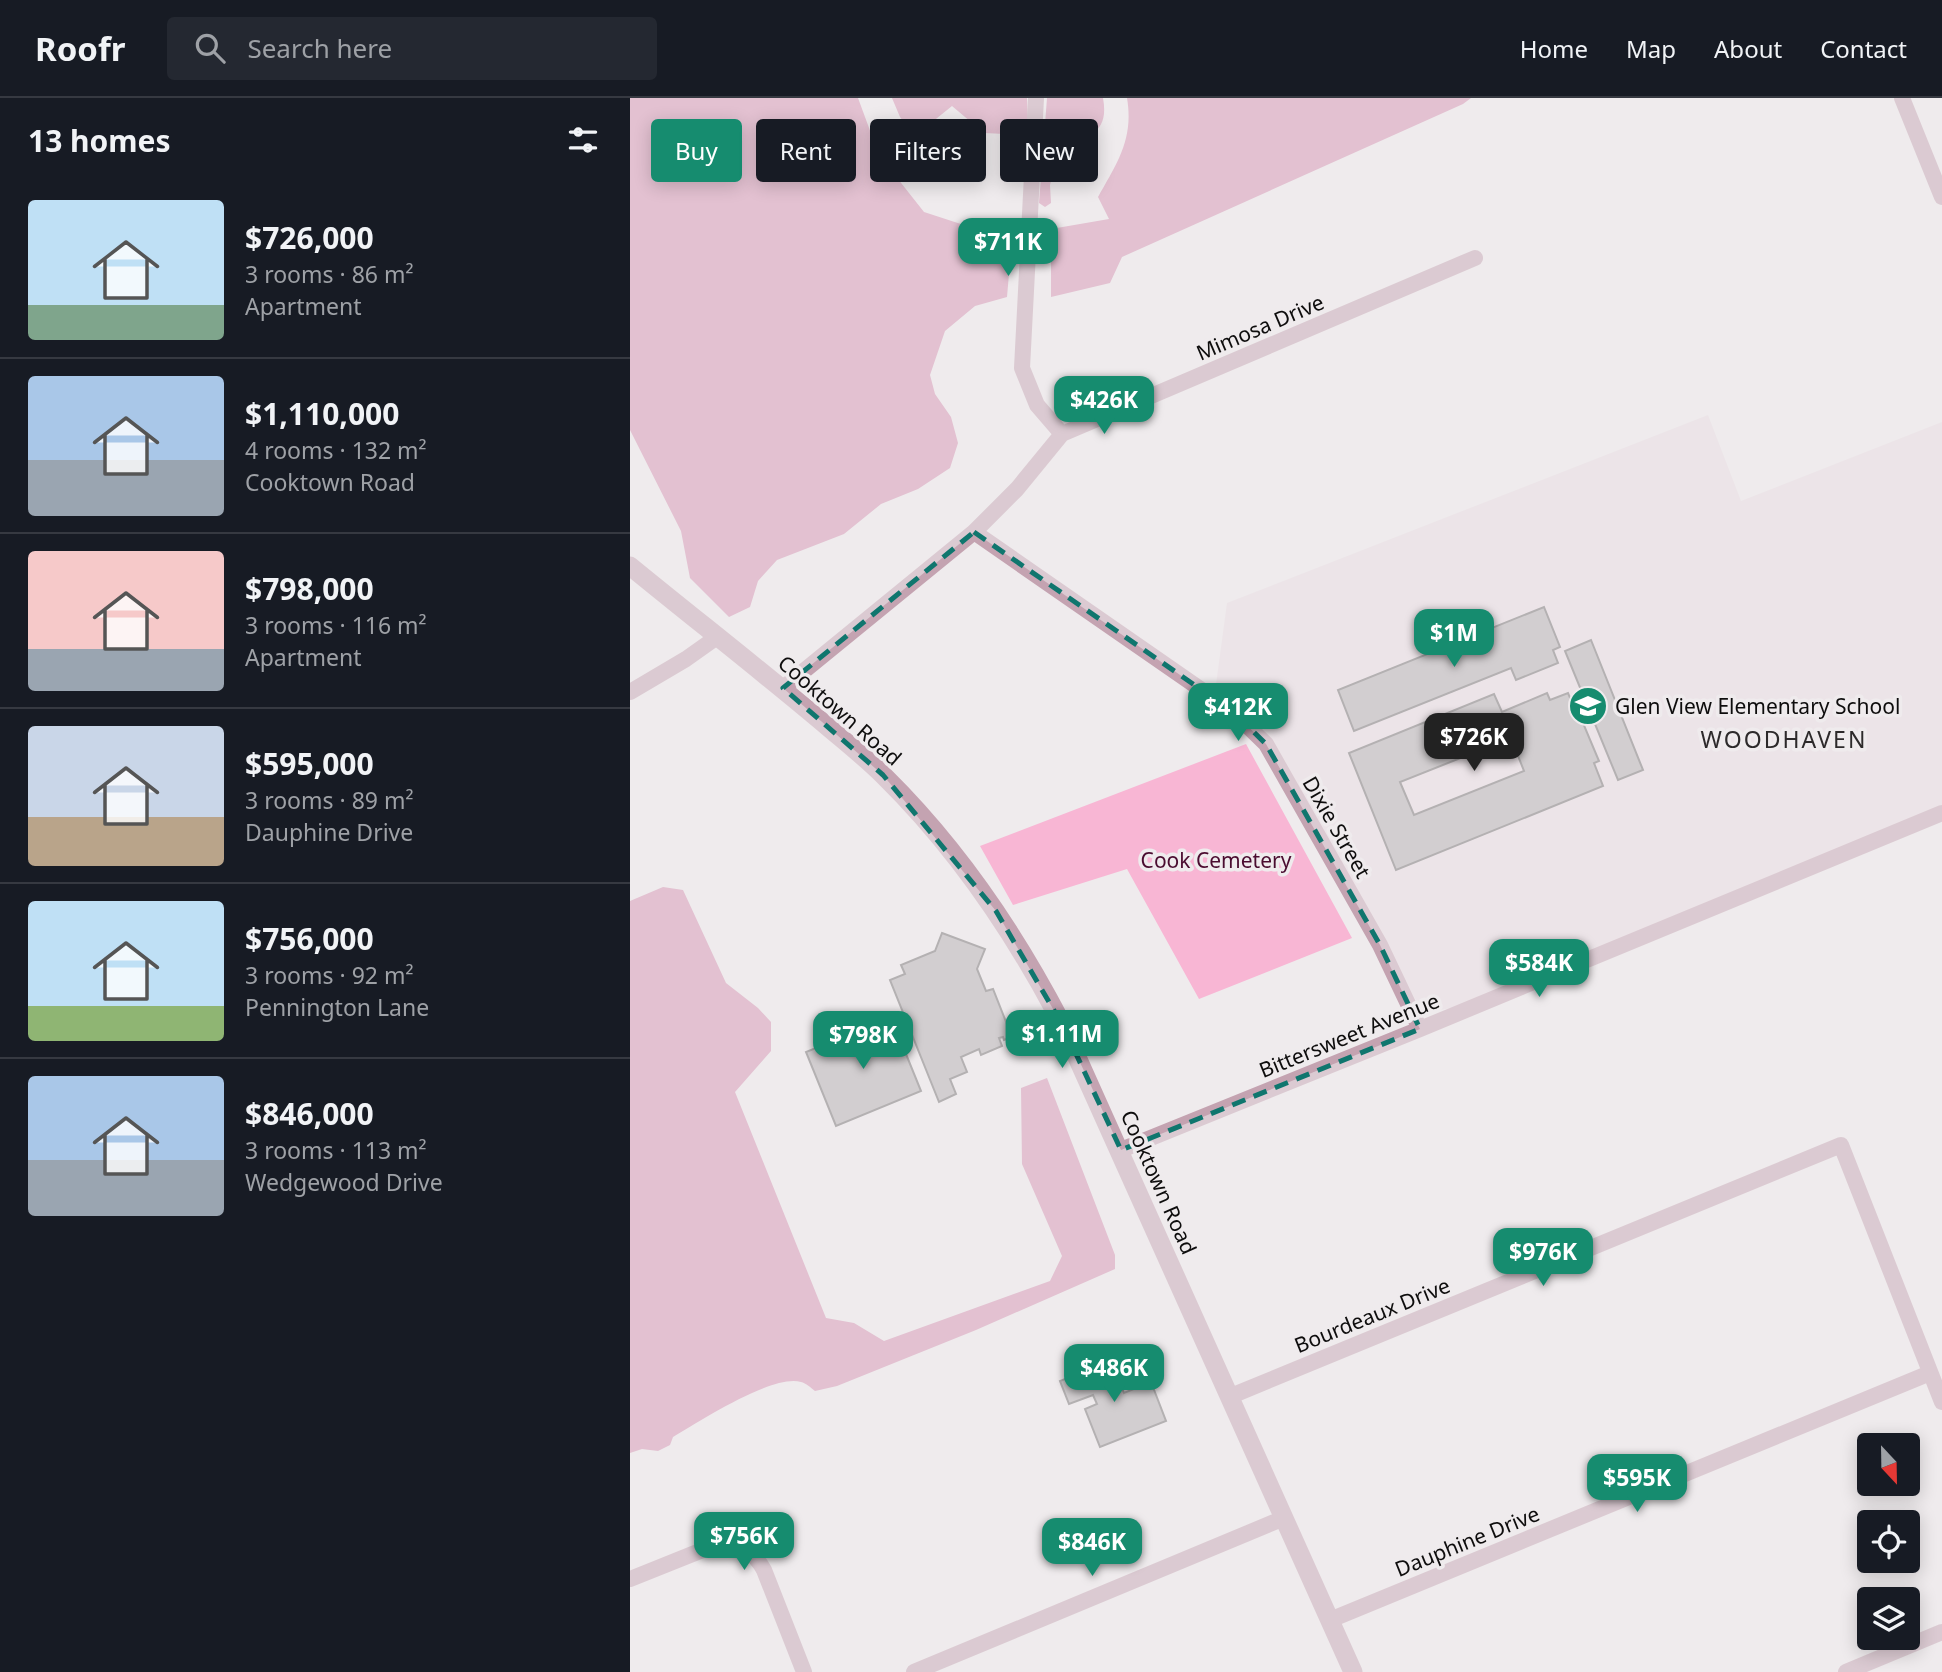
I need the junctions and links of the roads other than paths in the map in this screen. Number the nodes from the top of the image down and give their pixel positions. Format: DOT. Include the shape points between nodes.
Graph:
graph roads {
  1 [pos="1036,98"];
  2 [pos="1902,98"];
  3 [pos="1942,197"];
  4 [pos="1475,258"];
  5 [pos="1062,434"];
  6 [pos="974,533"];
  7 [pos="630,566"];
  8 [pos="717,637"];
  9 [pos="783,688"];
  10 [pos="630,692"];
  11 [pos="1942,813"];
  12 [pos="1420,1029"];
  13 [pos="1121,1150"];
  14 [pos="1930,1373"];
  15 [pos="1231,1396"];
  16 [pos="1942,1402"];
  17 [pos="1284,1518"];
  18 [pos="630,1579"];
  19 [pos="1330,1620"];
  20 [pos="1942,1632"];
  21 [pos="804,1672"];
  22 [pos="914,1672"];
  23 [pos="1353,1672"];
  24 [pos="1846,1672"];
  1 -- 5 [label="street" via="1022,368 1037,405"];
  2 -- 3 [label="street"];
  4 -- 5 [label="street, Mimosa Drive"];
  5 -- 6 [label="street, Mimosa Drive"];
  6 -- 9 [label="street, Mimosa Drive"];
  6 -- 12 [label="street, Dixie Street" via="1231,711 1266,744 1380,945"];
  7 -- 8 [label="street, Cooktown Road"];
  8 -- 9 [label="street, Cooktown Road"];
  8 -- 10 [label="street"];
  9 -- 13 [label="street, Cooktown Road" via="883,775 932,827 996,911 1039,979"];
  11 -- 12 [label="street, Bittersweet Avenue"];
  12 -- 13 [label="street, Bittersweet Avenue"];
  13 -- 15 [label="street, Cooktown Road"];
  14 -- 15 [label="street, Bourdeaux Drive" via="1840,1145"];
  14 -- 16 [label="street"];
  14 -- 19 [label="street, Dauphine Drive"];
  15 -- 17 [label="street, Cooktown Road"];
  17 -- 19 [label="street, Cooktown Road"];
  17 -- 22 [label="street"];
  18 -- 21 [label="street" via="715,1545 727,1544 750,1553 764,1570"];
  19 -- 23 [label="street, Cooktown Road"];
  20 -- 24 [label="street"];
}
